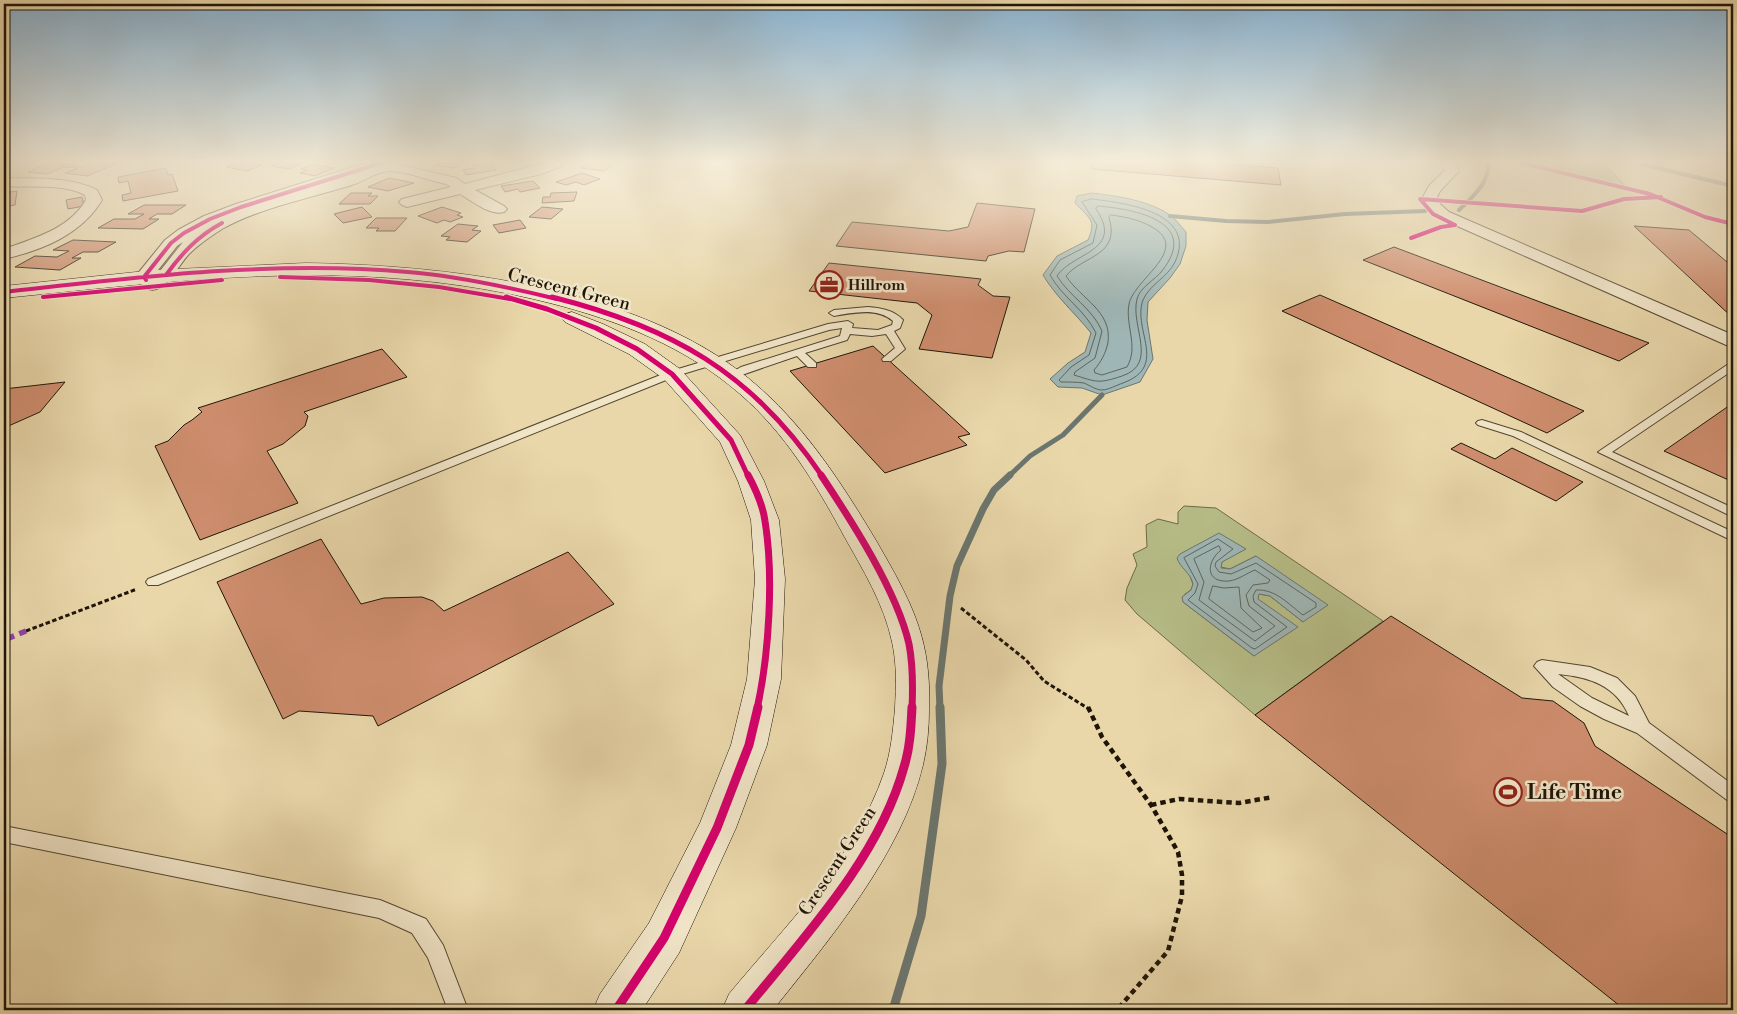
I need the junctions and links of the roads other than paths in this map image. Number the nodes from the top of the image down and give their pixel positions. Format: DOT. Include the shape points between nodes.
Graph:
graph roads {
  1 [pos="87,210"];
  2 [pos="232,210"];
  3 [pos="254,210"];
  4 [pos="1439,210"];
  5 [pos="4,254"];
  6 [pos="154,279"];
  7 [pos="4,292"];
  8 [pos="4,301"];
  9 [pos="834,313"];
  10 [pos="846,330"];
  11 [pos="889,331"];
  12 [pos="1733,342"];
  13 [pos="798,352"];
  14 [pos="887,359"];
  15 [pos="812,364"];
  16 [pos="1733,367"];
  17 [pos="722,369"];
  18 [pos="672,374"];
  19 [pos="1482,423"];
  20 [pos="1733,514"];
  21 [pos="1733,537"];
  22 [pos="153,582"];
  23 [pos="1643,728"];
  24 [pos="1733,795"];
  25 [pos="4,834"];
  26 [pos="458,1010"];
  27 [pos="616,1010"];
  28 [pos="746,1010"];
  1 -- 5 [label="street" via="72,226"];
  2 -- 6 [label="street" via="210,219 171,243"];
  3 -- 6 [label="street" via="218,225 191,243"];
  4 -- 12 [label="street"];
  6 -- 7 [label="street, Crescent Green"];
  6 -- 8 [label="street, Crescent Green"];
  6 -- 17 [label="street, Crescent Green" via="245,270 325,269 409,272 467,280 542,295 633,320 680,342"];
  6 -- 18 [label="street, Crescent Green" via="324,278 408,283 496,295 547,309 596,328 637,349"];
  9 -- 11 [label="lane" via="882,311 898,320 897,326"];
  10 -- 11 [label="lane" via="865,334"];
  10 -- 13 [label="lane" via="844,338"];
  10 -- 17 [label="lane" via="848,324 828,327"];
  11 -- 14 [label="lane" via="900,349"];
  13 -- 15 [label="lane"];
  13 -- 17 [label="lane" via="745,369"];
  16 -- 20 [label="lane" via="1604,452"];
  17 -- 18 [label="lane"];
  17 -- 28 [label="street, Crescent Green" via="772,411 822,474 884,582 900,617 912,672 911,730 905,763 885,819 838,892"];
  18 -- 22 [label="lane"];
  18 -- 27 [label="street, Crescent Green" via="732,440 765,520 770,579 764,679 749,745 717,828 664,938"];
  19 -- 21 [label="lane" via="1517,434"];
  23 -- 23 [label="lane" via="1628,699 1607,680 1588,671 1542,666 1558,683 1586,702"];
  23 -- 24 [label="lane"];
  25 -- 26 [label="lane" via="380,909 419,926 436,952"];
}
